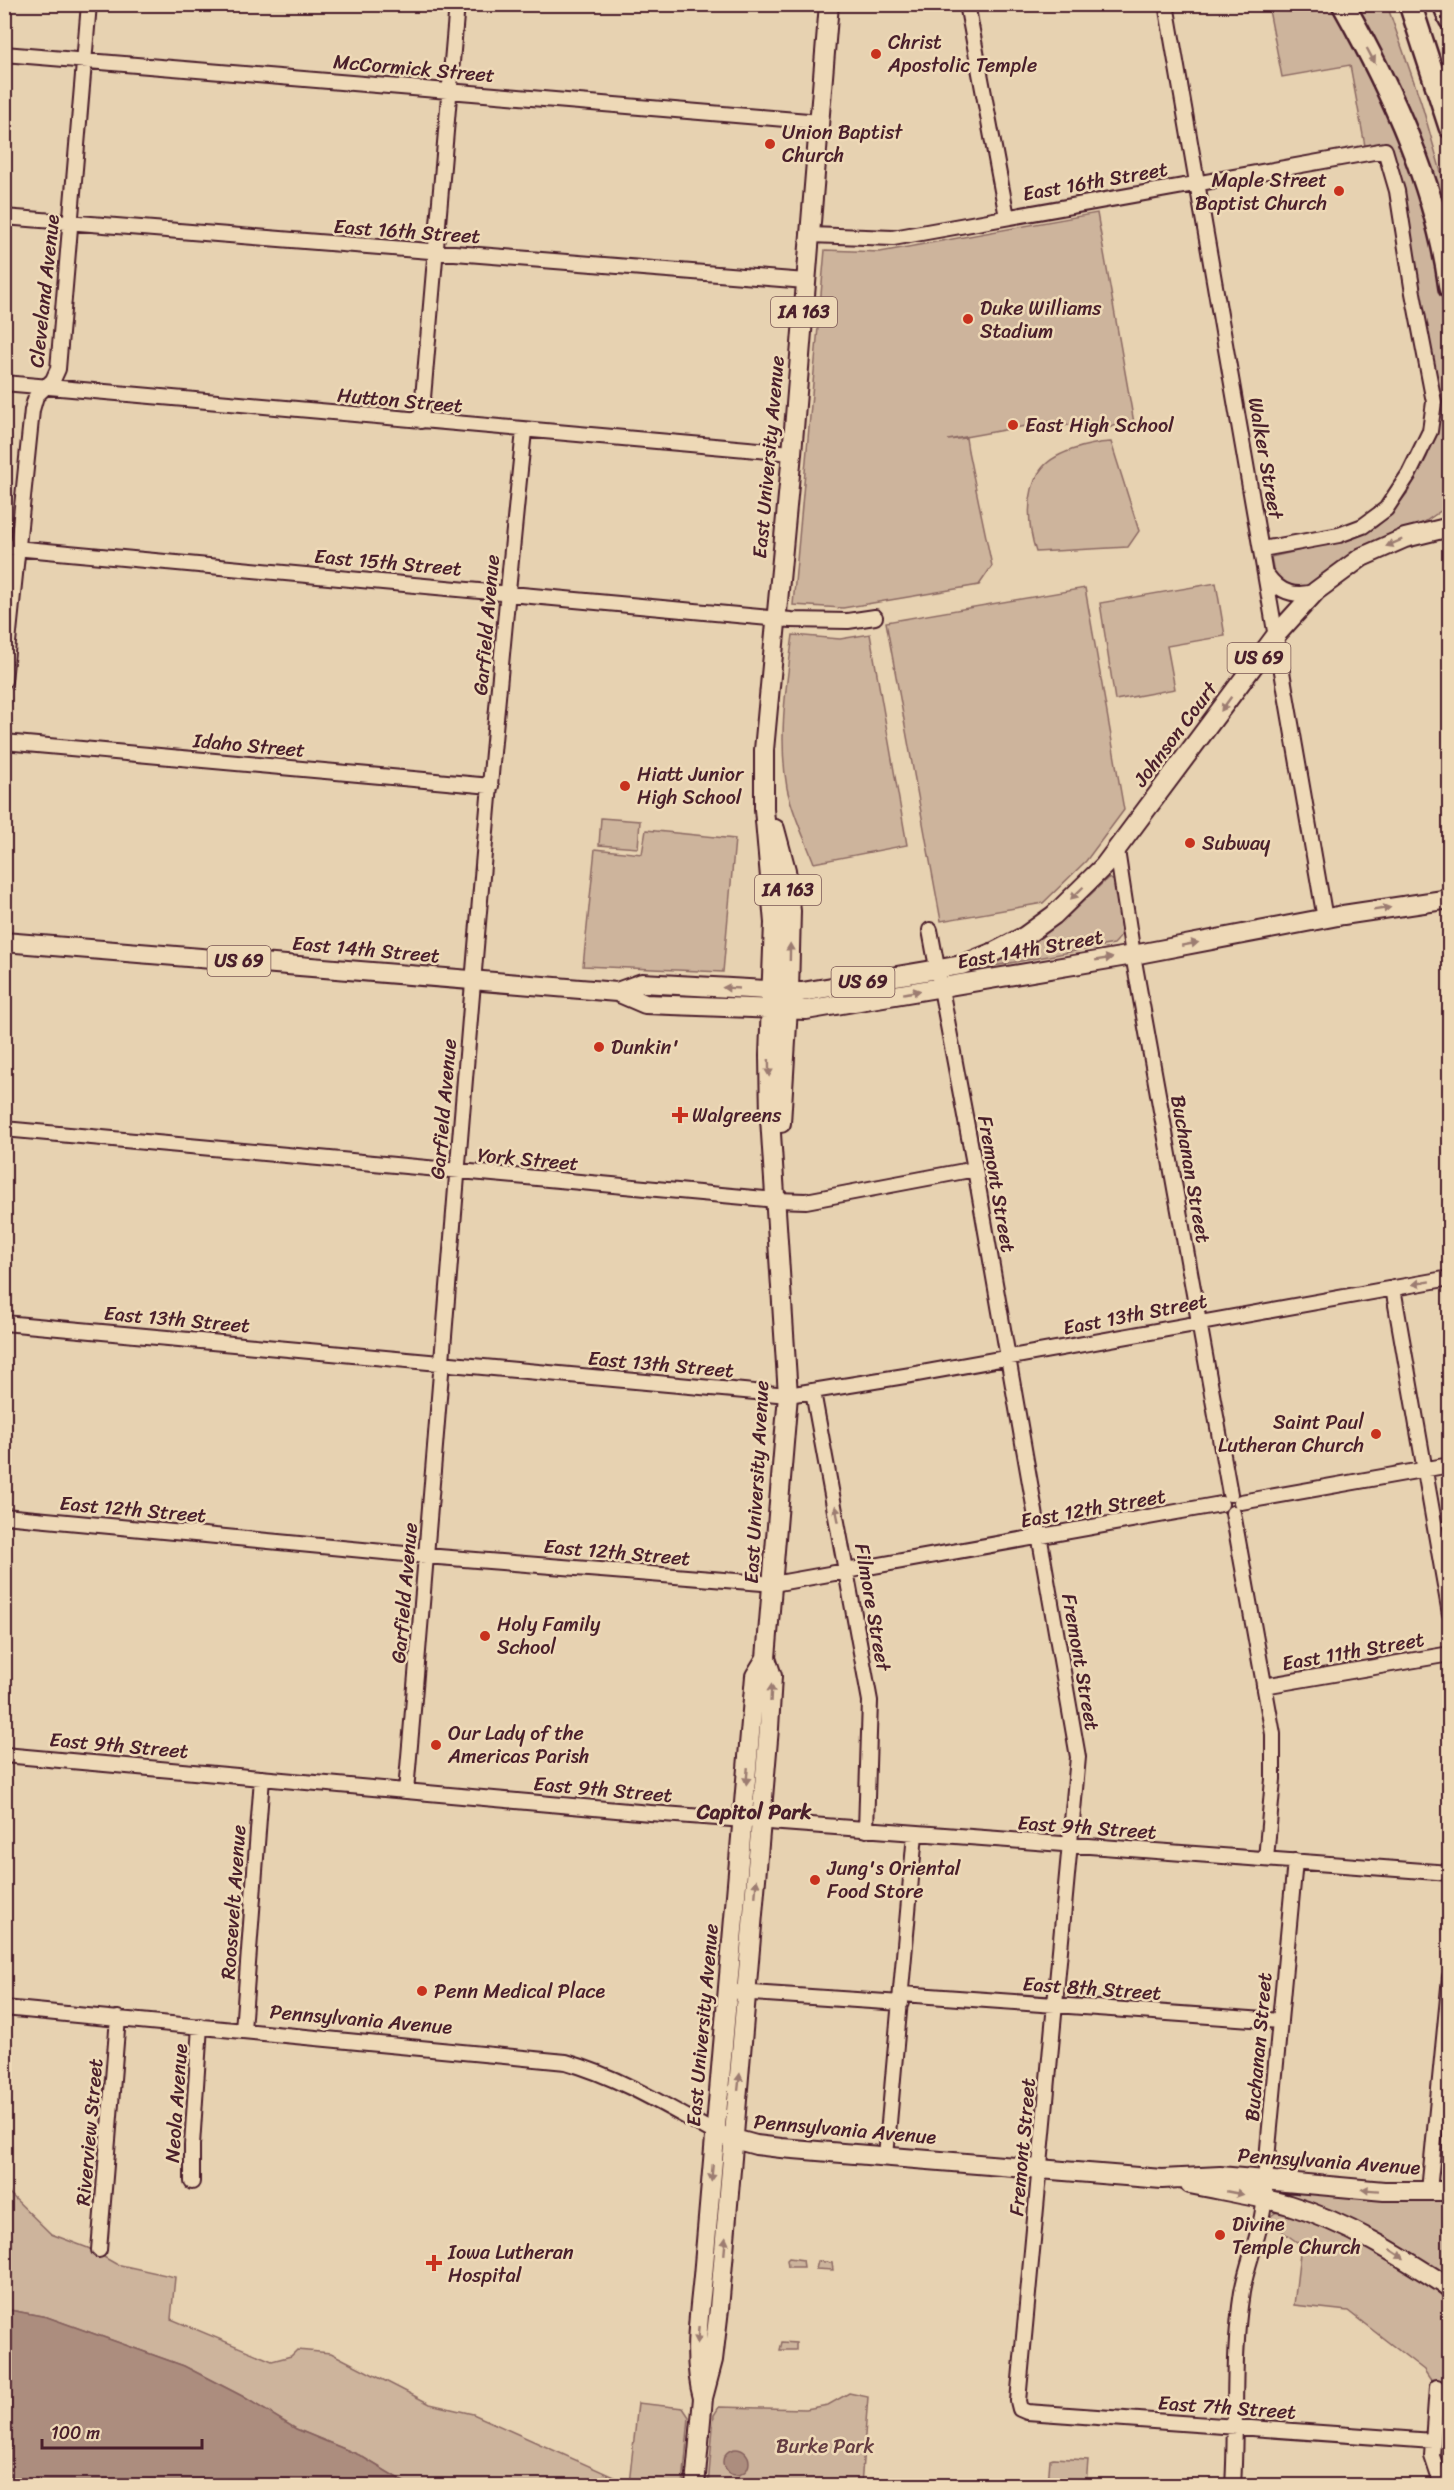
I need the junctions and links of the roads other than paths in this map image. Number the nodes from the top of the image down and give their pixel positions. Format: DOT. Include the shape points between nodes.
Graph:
graph roads {
  1 [pos="89,4"];
  2 [pos="457,4"];
  3 [pos="829,4"];
  4 [pos="967,4"];
  5 [pos="1166,4"];
  6 [pos="1343,4"];
  7 [pos="1400,4"];
  8 [pos="1410,4"];
  9 [pos="1444,4"];
  10 [pos="1449,19"];
  11 [pos="4,54"];
  12 [pos="84,60"];
  13 [pos="450,91"];
  14 [pos="1446,117"];
  15 [pos="820,122"];
  16 [pos="1198,183"];
  17 [pos="4,217"];
  18 [pos="1007,217"];
  19 [pos="71,222"];
  20 [pos="810,235"];
  21 [pos="436,252"];
  22 [pos="806,281"];
  23 [pos="1449,288"];
  24 [pos="4,383"];
  25 [pos="45,387"];
  26 [pos="421,421"];
  27 [pos="524,431"];
  28 [pos="792,453"];
  29 [pos="1449,527"];
  30 [pos="11,548"];
  31 [pos="1262,549"];
  32 [pos="1267,575"];
  33 [pos="1316,591"];
  34 [pos="507,593"];
  35 [pos="875,617"];
  36 [pos="775,618"];
  37 [pos="1278,634"];
  38 [pos="4,681"];
  39 [pos="4,742"];
  40 [pos="490,786"];
  41 [pos="1118,850"];
  42 [pos="1449,899"];
  43 [pos="1325,919"];
  44 [pos="930,930"];
  45 [pos="4,942"];
  46 [pos="1133,955"];
  47 [pos="938,978"];
  48 [pos="473,981"];
  49 [pos="781,990"];
  50 [pos="617,992"];
  51 [pos="779,1010"];
  52 [pos="4,1129"];
  53 [pos="975,1169"];
  54 [pos="457,1172"];
  55 [pos="776,1200"];
  56 [pos="1449,1278"];
  57 [pos="1393,1288"];
  58 [pos="1199,1321"];
  59 [pos="4,1323"];
  60 [pos="1009,1358"];
  61 [pos="442,1364"];
  62 [pos="813,1392"];
  63 [pos="788,1395"];
  64 [pos="1449,1465"];
  65 [pos="1424,1470"];
  66 [pos="1231,1503"];
  67 [pos="4,1516"];
  68 [pos="1040,1538"];
  69 [pos="426,1556"];
  70 [pos="848,1572"];
  71 [pos="773,1584"];
  72 [pos="1449,1614"];
  73 [pos="1449,1654"];
  74 [pos="1264,1686"];
  75 [pos="4,1755"];
  76 [pos="262,1778"];
  77 [pos="406,1791"];
  78 [pos="752,1821"];
  79 [pos="866,1830"];
  80 [pos="915,1834"];
  81 [pos="1069,1845"];
  82 [pos="1266,1859"];
  83 [pos="1295,1861"];
  84 [pos="1449,1873"];
  85 [pos="1449,1977"];
  86 [pos="727,1991"];
  87 [pos="747,1993"];
  88 [pos="901,1999"];
  89 [pos="1054,2005"];
  90 [pos="4,2008"];
  91 [pos="118,2018"];
  92 [pos="1280,2021"];
  93 [pos="201,2026"];
  94 [pos="243,2030"];
  95 [pos="715,2133"];
  96 [pos="733,2140"];
  97 [pos="886,2156"];
  98 [pos="1039,2169"];
  99 [pos="1162,2179"];
  100 [pos="1265,2180"];
  101 [pos="192,2182"];
  102 [pos="1449,2190"];
  103 [pos="1429,2191"];
  104 [pos="1266,2199"];
  105 [pos="99,2250"];
  106 [pos="1449,2288"];
  107 [pos="1437,2387"];
  108 [pos="703,2398"];
  109 [pos="1020,2409"];
  110 [pos="1235,2427"];
  111 [pos="1433,2441"];
  112 [pos="695,2486"];
  113 [pos="1233,2486"];
  114 [pos="1442,2486"];
  1 -- 12 [label="street, Cleveland Avenue"];
  2 -- 13 [label="street"];
  3 -- 15 [label="main road, East University Avenue / IA 163"];
  4 -- 18 [label="street"];
  5 -- 16 [label="street, Walker Street"];
  6 -- 23 [label="highway, one-way" via="1401,117 1438,228"];
  7 -- 14 [label="highway"];
  8 -- 14 [label="highway"];
  9 -- 10 [label="highway"];
  11 -- 12 [label="street, McCormick Street"];
  12 -- 13 [label="street, McCormick Street"];
  12 -- 19 [label="street, Cleveland Avenue"];
  13 -- 15 [label="street, McCormick Street"];
  13 -- 21 [label="street"];
  15 -- 20 [label="main road, East University Avenue / IA 163"];
  16 -- 18 [label="street, East 16th Street"];
  16 -- 31 [label="street, Walker Street"];
  16 -- 31 [label="street, East 16th Street" via="1385,150 1397,191 1434,402 1430,431 1386,509 1339,535"];
  17 -- 19 [label="street, East 16th Street"];
  18 -- 20 [label="street, East 16th Street" via="893,238"];
  19 -- 21 [label="street, East 16th Street"];
  19 -- 25 [label="street, Cleveland Avenue" via="58,369"];
  20 -- 22 [label="main road, East University Avenue / IA 163"];
  21 -- 22 [label="street, East 16th Street"];
  21 -- 26 [label="street"];
  22 -- 28 [label="main road, East University Avenue / IA 163"];
  24 -- 25 [label="street, Hutton Street"];
  25 -- 26 [label="street, Hutton Street"];
  25 -- 30 [label="street, Cleveland Avenue" via="36,396 32,410"];
  26 -- 27 [label="street, Hutton Street"];
  27 -- 28 [label="street, Hutton Street"];
  27 -- 34 [label="street, Garfield Avenue"];
  28 -- 36 [label="main road, East University Avenue / IA 163"];
  29 -- 33 [label="main road, Johnson Court / US 69, one-way" via="1405,538 1362,557"];
  30 -- 34 [label="street, East 15th Street"];
  30 -- 38 [label="street, Cleveland Avenue"];
  31 -- 32 [label="street, Walker Street"];
  32 -- 33 [label="street" via="1274,585 1294,595"];
  32 -- 37 [label="street, Walker Street"];
  33 -- 37 [label="main road, Johnson Court / US 69"];
  34 -- 36 [label="street, East 15th Street"];
  34 -- 40 [label="street, Garfield Avenue"];
  35 -- 36 [label="street, East 15th Street" via="848,621"];
  36 -- 49 [label="main road, East University Avenue / IA 163" via="764,750 769,804 786,870 791,910"];
  37 -- 41 [label="main road, Johnson Court / US 69, one-way"];
  37 -- 43 [label="street, Walker Street"];
  39 -- 40 [label="street, Idaho Street"];
  40 -- 48 [label="street, Garfield Avenue"];
  41 -- 46 [label="street, Buchanan Street"];
  41 -- 47 [label="main road, Johnson Court / US 69, one-way" via="1075,896 1025,936"];
  43 -- 42 [label="main road, East 14th Street / US 69, one-way"];
  46 -- 43 [label="main road, East 14th Street / US 69, one-way"];
  44 -- 47 [label="street, Fremont Street"];
  45 -- 48 [label="main road, East 14th Street / US 69"];
  47 -- 46 [label="main road, East 14th Street / US 69, one-way"];
  46 -- 58 [label="street, Buchanan Street"];
  47 -- 49 [label="main road, East 14th Street / US 69" via="802,992"];
  51 -- 47 [label="main road, East 14th Street / US 69, one-way" via="806,1010"];
  47 -- 53 [label="street, Fremont Street"];
  48 -- 50 [label="main road, East 14th Street / US 69"];
  48 -- 54 [label="street, Garfield Avenue"];
  49 -- 50 [label="main road, East 14th Street / US 69, one-way" via="642,983"];
  49 -- 51 [label="main road, East University Avenue / IA 163"];
  50 -- 51 [label="main road, East 14th Street / US 69" via="645,1004"];
  51 -- 55 [label="main road, East University Avenue"];
  52 -- 54 [label="street, York Street"];
  53 -- 55 [label="street, York Street" via="806,1201"];
  53 -- 60 [label="street, Fremont Street"];
  54 -- 55 [label="street, York Street"];
  54 -- 61 [label="street, Garfield Avenue"];
  55 -- 63 [label="main road, East University Avenue"];
  56 -- 57 [label="street, East 13th Street, one-way"];
  57 -- 58 [label="street, East 13th Street"];
  57 -- 65 [label="street"];
  58 -- 60 [label="street, East 13th Street"];
  58 -- 66 [label="street, Buchanan Street"];
  59 -- 61 [label="street, East 13th Street"];
  60 -- 62 [label="street, East 13th Street"];
  60 -- 68 [label="street, Fremont Street"];
  61 -- 63 [label="street, East 13th Street"];
  61 -- 69 [label="street, Garfield Avenue"];
  62 -- 63 [label="street, East 13th Street"];
  70 -- 62 [label="street, Filmore Street, one-way"];
  63 -- 71 [label="main road, East University Avenue"];
  64 -- 65 [label="street, East 12th Street"];
  65 -- 66 [label="street, East 12th Street"];
  65 -- 72 [label="street"];
  66 -- 68 [label="street, East 12th Street"];
  66 -- 74 [label="street, Buchanan Street"];
  67 -- 69 [label="street, East 12th Street"];
  68 -- 70 [label="street, East 12th Street"];
  68 -- 81 [label="street, Fremont Street" via="1078,1757"];
  69 -- 71 [label="street, East 12th Street"];
  69 -- 77 [label="street, Garfield Avenue"];
  70 -- 71 [label="street, East 12th Street"];
  70 -- 79 [label="street, Filmore Street" via="870,1701"];
  71 -- 78 [label="main road, East University Avenue" via="766,1658 772,1676"];
  73 -- 74 [label="street, East 11th Street"];
  74 -- 82 [label="street, Buchanan Street" via="1274,1750"];
  75 -- 76 [label="street, East 9th Street"];
  76 -- 77 [label="street, East 9th Street"];
  76 -- 94 [label="street, Roosevelt Avenue"];
  77 -- 78 [label="street, East 9th Street"];
  78 -- 79 [label="street, East 9th Street"];
  78 -- 86 [label="main road, East University Avenue"];
  87 -- 78 [label="main road, East University Avenue, one-way"];
  79 -- 80 [label="street, East 9th Street"];
  80 -- 81 [label="street, East 9th Street"];
  80 -- 88 [label="street"];
  81 -- 82 [label="street, East 9th Street"];
  81 -- 89 [label="street, Fremont Street"];
  82 -- 83 [label="street, East 9th Street"];
  83 -- 84 [label="street, East 9th Street"];
  83 -- 92 [label="street, Buchanan Street"];
  85 -- 103 [label="street"];
  86 -- 87 [label="street, East 8th Street"];
  86 -- 95 [label="main road, East University Avenue"];
  87 -- 88 [label="street, East 8th Street"];
  96 -- 87 [label="main road, East University Avenue, one-way"];
  88 -- 89 [label="street, East 8th Street"];
  88 -- 97 [label="street"];
  89 -- 92 [label="street, East 8th Street"];
  89 -- 98 [label="street, Fremont Street"];
  90 -- 91 [label="street, Pennsylvania Avenue"];
  91 -- 93 [label="street, Pennsylvania Avenue"];
  91 -- 105 [label="street, Riverview Street"];
  92 -- 100 [label="street, Buchanan Street"];
  93 -- 94 [label="street, Pennsylvania Avenue"];
  93 -- 101 [label="street, Neola Avenue"];
  94 -- 95 [label="street, Pennsylvania Avenue" via="566,2062 598,2072"];
  95 -- 96 [label="main road, Pennsylvania Avenue"];
  95 -- 108 [label="main road, East University Avenue, one-way" via="697,2360"];
  96 -- 97 [label="main road, Pennsylvania Avenue" via="767,2147"];
  108 -- 96 [label="main road, East University Avenue, one-way" via="719,2308"];
  97 -- 98 [label="main road, Pennsylvania Avenue"];
  98 -- 99 [label="main road, Pennsylvania Avenue"];
  98 -- 109 [label="street, Fremont Street"];
  99 -- 100 [label="main road, Pennsylvania Avenue" via="1211,2176"];
  99 -- 104 [label="main road, one-way"];
  103 -- 100 [label="main road, Pennsylvania Avenue, one-way" via="1384,2191"];
  100 -- 104 [label="street, Buchanan Street"];
  102 -- 103 [label="main road, Pennsylvania Avenue"];
  104 -- 106 [label="main road, one-way" via="1321,2217 1385,2246"];
  104 -- 110 [label="street, Buchanan Street" via="1242,2294"];
  107 -- 111 [label="street"];
  108 -- 112 [label="main road, East University Avenue"];
  109 -- 110 [label="street, East 7th Street"];
  110 -- 111 [label="street, East 7th Street"];
  110 -- 113 [label="street, Buchanan Street"];
  111 -- 114 [label="street" via="1432,2456"];
}
